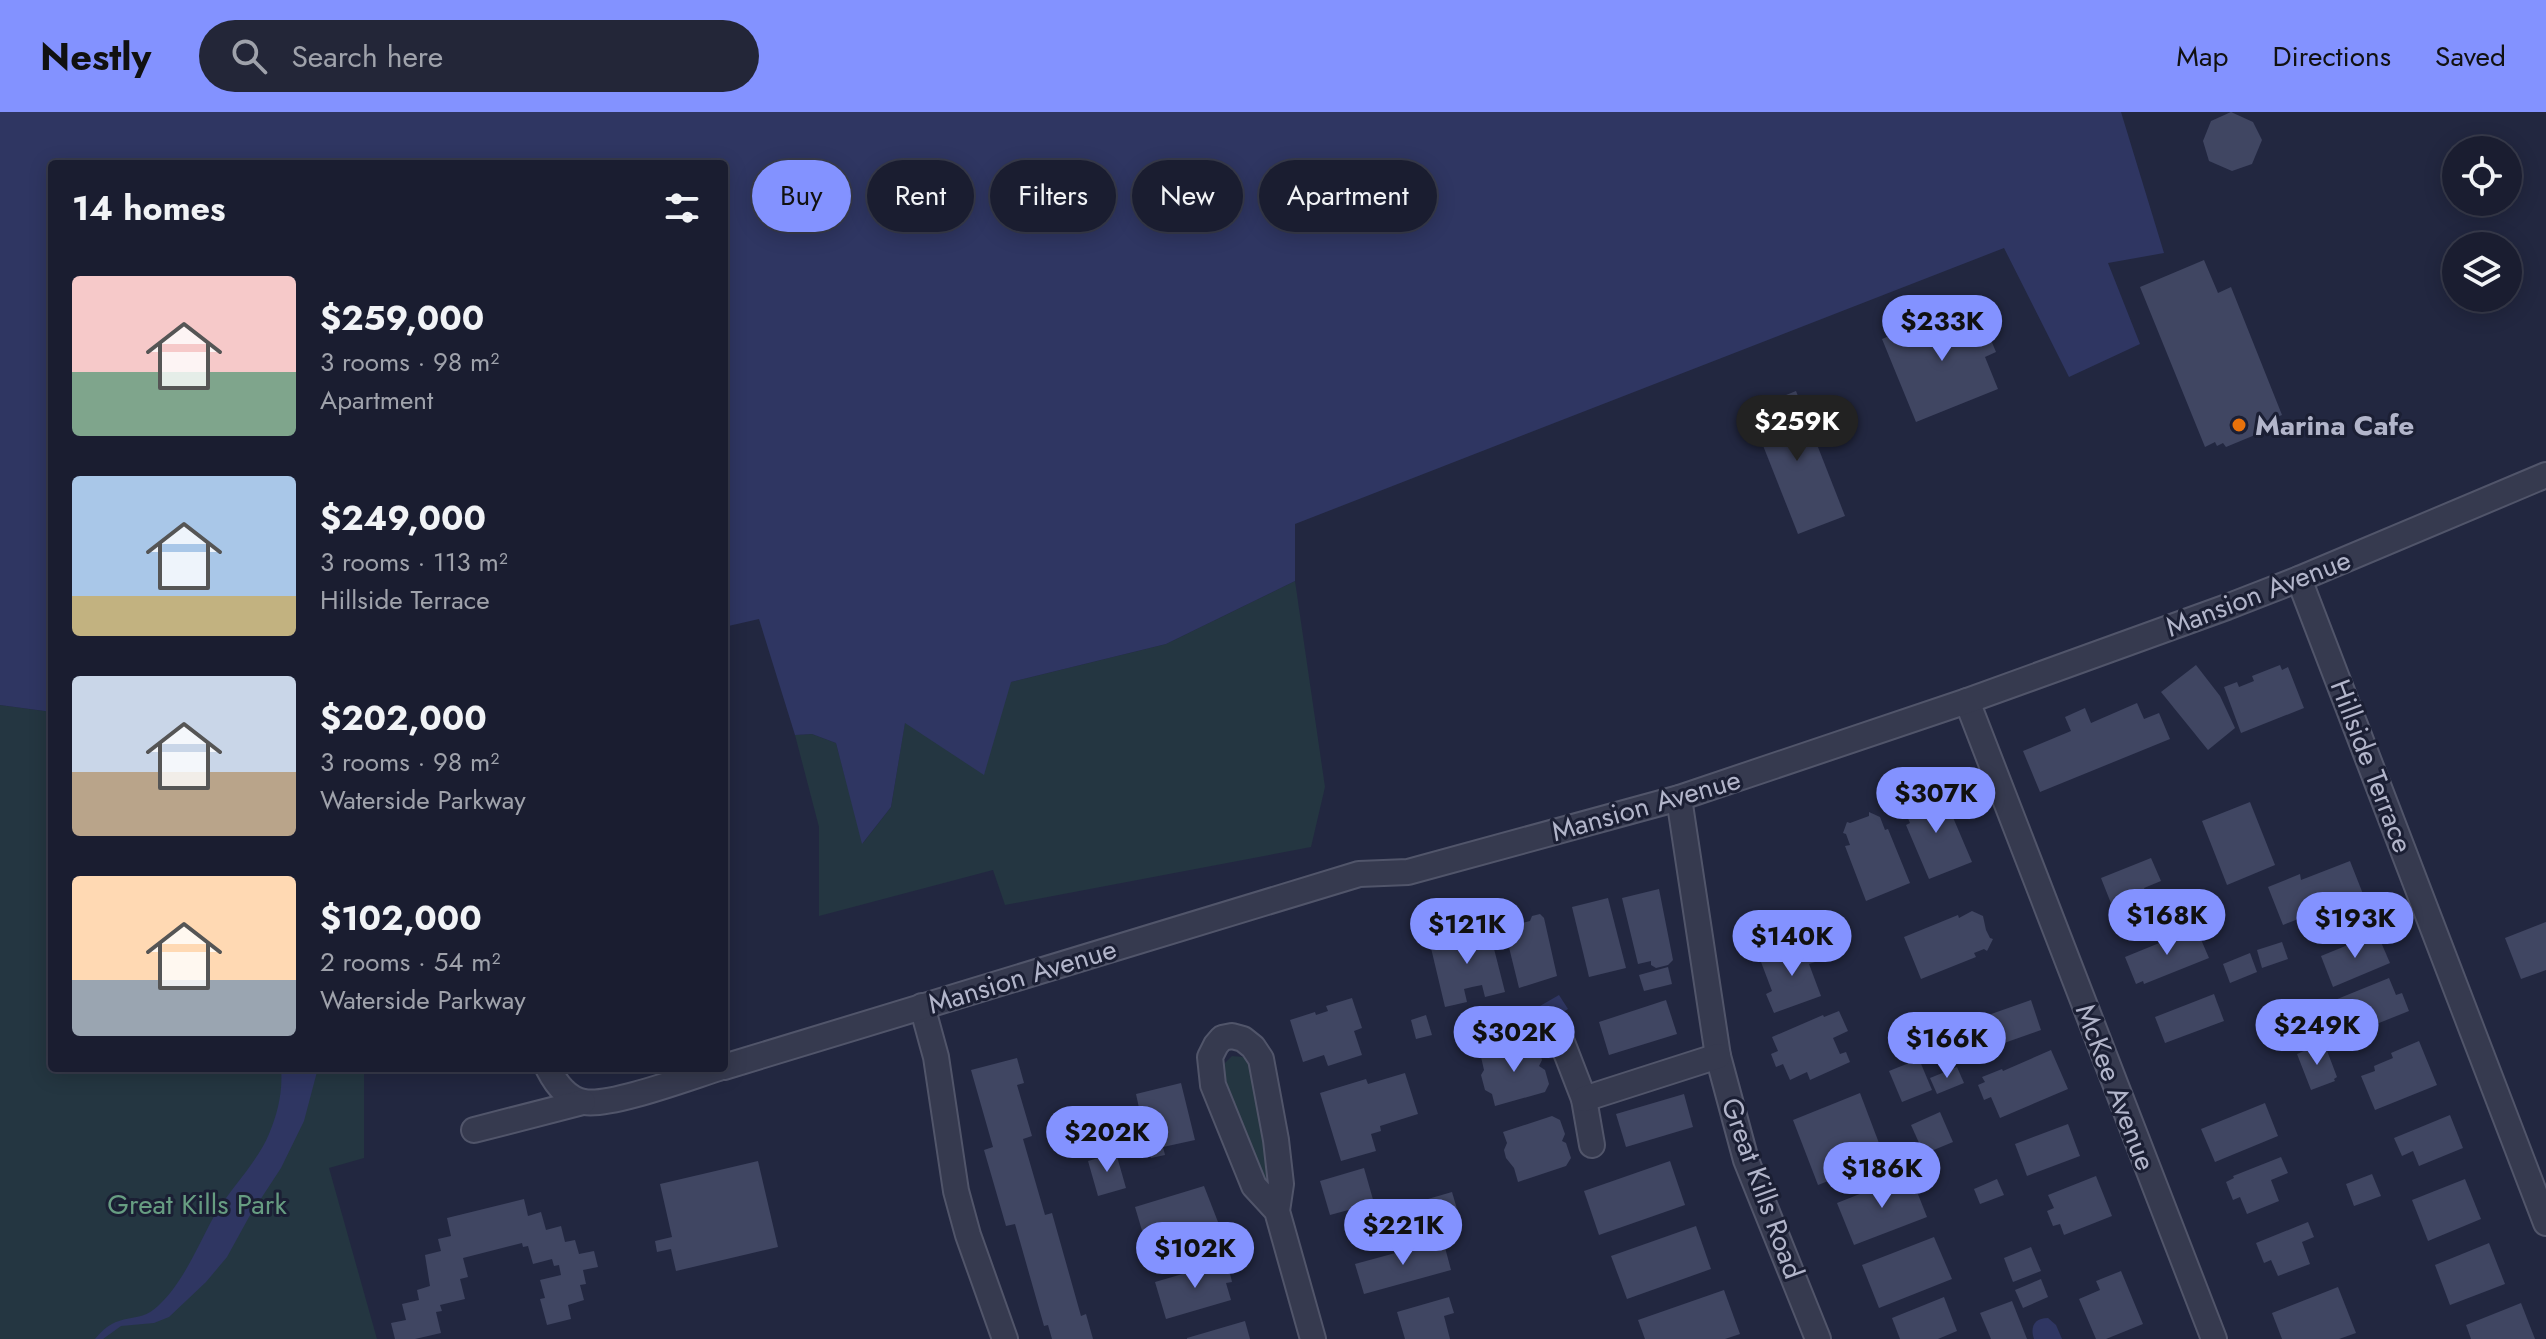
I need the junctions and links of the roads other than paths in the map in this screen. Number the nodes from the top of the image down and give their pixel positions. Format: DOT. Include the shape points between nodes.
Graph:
graph roads {
  1 [pos="2546,475"];
  2 [pos="2299,579"];
  3 [pos="1967,701"];
  4 [pos="1679,798"];
  5 [pos="922,1006"];
  6 [pos="1560,1037"];
  7 [pos="1718,1056"];
  8 [pos="728,1065"];
  9 [pos="551,1072"];
  10 [pos="705,1072"];
  11 [pos="1584,1099"];
  12 [pos="583,1102"];
  13 [pos="474,1130"];
  14 [pos="1592,1145"];
  15 [pos="1277,1211"];
  16 [pos="2546,1223"];
  17 [pos="1005,1339"];
  18 [pos="1313,1339"];
  19 [pos="1818,1339"];
  20 [pos="2214,1339"];
  1 -- 2 [label="street, Mansion Avenue"];
  2 -- 3 [label="street, Mansion Avenue"];
  2 -- 16 [label="street, Hillside Terrace"];
  3 -- 4 [label="street, Mansion Avenue"];
  3 -- 20 [label="street, McKee Avenue"];
  4 -- 5 [label="street, Mansion Avenue" via="1408,872 1359,874"];
  4 -- 7 [label="street, Great Kills Road"];
  5 -- 8 [label="street, Mansion Avenue"];
  5 -- 17 [label="street" via="936,1057 956,1191"];
  6 -- 11 [label="street"];
  7 -- 11 [label="street"];
  7 -- 19 [label="street, Great Kills Road" via="1746,1160"];
  9 -- 12 [label="street" via="563,1089"];
  10 -- 12 [label="street, Mansion Avenue" via="619,1098"];
  11 -- 14 [label="street"];
  12 -- 13 [label="street, Mansion Avenue"];
  15 -- 15 [label="street" via="1281,1184 1261,1059 1243,1039 1222,1038 1210,1057 1213,1085 1254,1186"];
  15 -- 18 [label="street"];
}
